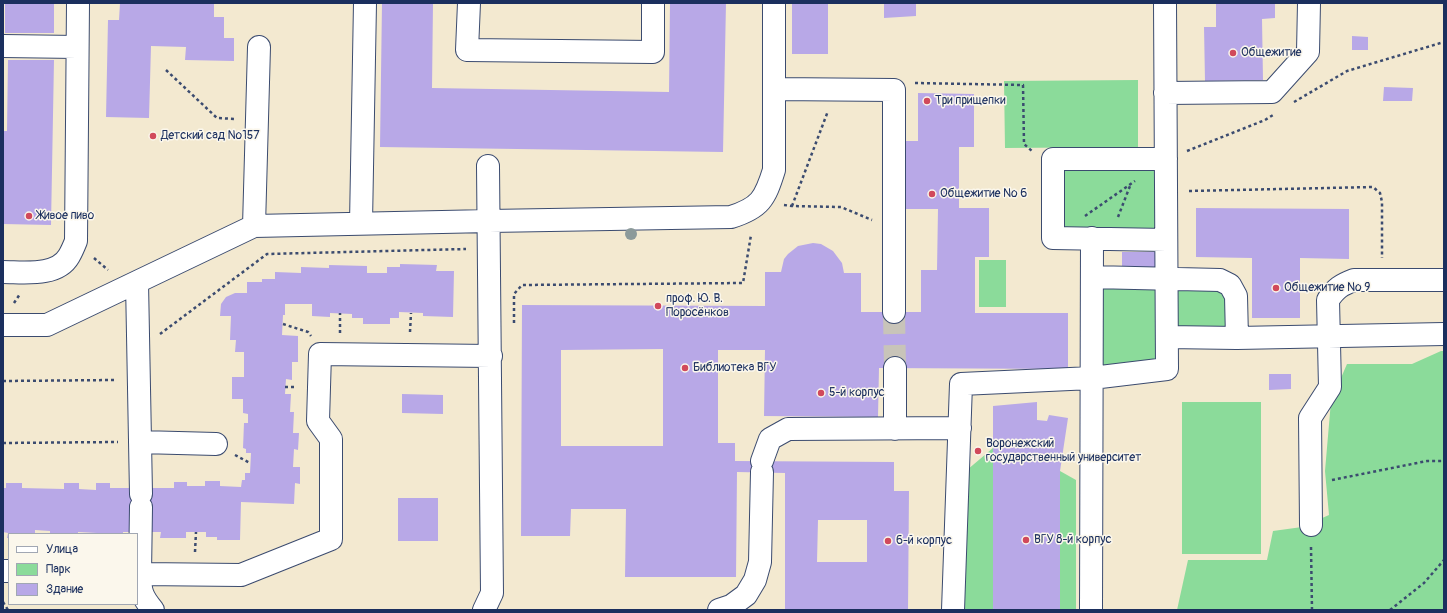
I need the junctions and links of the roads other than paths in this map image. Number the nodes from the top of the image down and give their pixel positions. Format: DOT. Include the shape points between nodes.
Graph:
graph roads {
  1 [pos="78,3"];
  2 [pos="365,3"];
  3 [pos="469,3"];
  4 [pos="653,3"];
  5 [pos="774,3"];
  6 [pos="1165,3"];
  7 [pos="1309,3"];
  8 [pos="3,46"];
  9 [pos="78,47"];
  10 [pos="259,47"];
  11 [pos="774,89"];
  12 [pos="1165,93"];
  13 [pos="1166,159"];
  14 [pos="488,166"];
  15 [pos="489,221"];
  16 [pos="361,223"];
  17 [pos="254,226"];
  18 [pos="1101,239"];
  19 [pos="1166,240"];
  20 [pos="3,272"];
  21 [pos="1092,277"];
  22 [pos="1166,279"];
  23 [pos="1444,280"];
  24 [pos="132,285"];
  25 [pos="894,312"];
  26 [pos="3,325"];
  27 [pos="1444,334"];
  28 [pos="1328,336"];
  29 [pos="1167,337"];
  30 [pos="1236,338"];
  31 [pos="491,356"];
  32 [pos="895,368"];
  33 [pos="1092,378"];
  34 [pos="960,428"];
  35 [pos="895,429"];
  36 [pos="140,442"];
  37 [pos="216,444"];
  38 [pos="1311,526"];
  39 [pos="139,574"];
  40 [pos="153,610"];
  41 [pos="484,610"];
  42 [pos="720,610"];
  43 [pos="953,610"];
  44 [pos="1091,610"];
  1 -- 9 [label="street"];
  2 -- 16 [label="street"];
  3 -- 4 [label="street" via="468,50 653,52"];
  5 -- 11 [label="street"];
  6 -- 12 [label="street"];
  7 -- 12 [label="street" via="1308,52 1272,92"];
  8 -- 9 [label="street"];
  9 -- 20 [label="street" via="76,241 69,257 54,270"];
  10 -- 17 [label="street"];
  11 -- 15 [label="street" via="774,170 761,201 747,212 731,217"];
  11 -- 25 [label="street" via="894,90"];
  12 -- 13 [label="street"];
  13 -- 18 [label="street" via="1053,159 1053,238"];
  13 -- 19 [label="street"];
  14 -- 15 [label="street"];
  15 -- 16 [label="street"];
  15 -- 31 [label="street"];
  16 -- 17 [label="street"];
  17 -- 24 [label="street"];
  18 -- 19 [label="street"];
  18 -- 21 [label="street"];
  19 -- 22 [label="street"];
  21 -- 22 [label="street"];
  21 -- 33 [label="street"];
  22 -- 29 [label="street"];
  22 -- 30 [label="street" via="1220,280 1230,285 1236,296"];
  23 -- 28 [label="street" via="1354,280 1342,285 1328,300"];
  24 -- 26 [label="street" via="47,324"];
  24 -- 36 [label="street" via="138,351"];
  27 -- 28 [label="street"];
  28 -- 30 [label="street"];
  28 -- 38 [label="street" via="1330,387 1310,418"];
  29 -- 30 [label="street"];
  29 -- 33 [label="street" via="1167,369"];
  31 -- 39 [label="street" via="320,354 318,421 331,439 331,540 242,575"];
  31 -- 41 [label="street" via="492,593"];
  32 -- 35 [label="street"];
  33 -- 34 [label="street" via="961,384"];
  33 -- 44 [label="street"];
  34 -- 35 [label="street"];
  34 -- 43 [label="street"];
  35 -- 42 [label="street" via="788,429 770,439 762,467 760,562 755,580 746,595 731,606"];
  36 -- 37 [label="street"];
  36 -- 39 [label="street"];
  39 -- 40 [label="street" via="140,588"];
}
